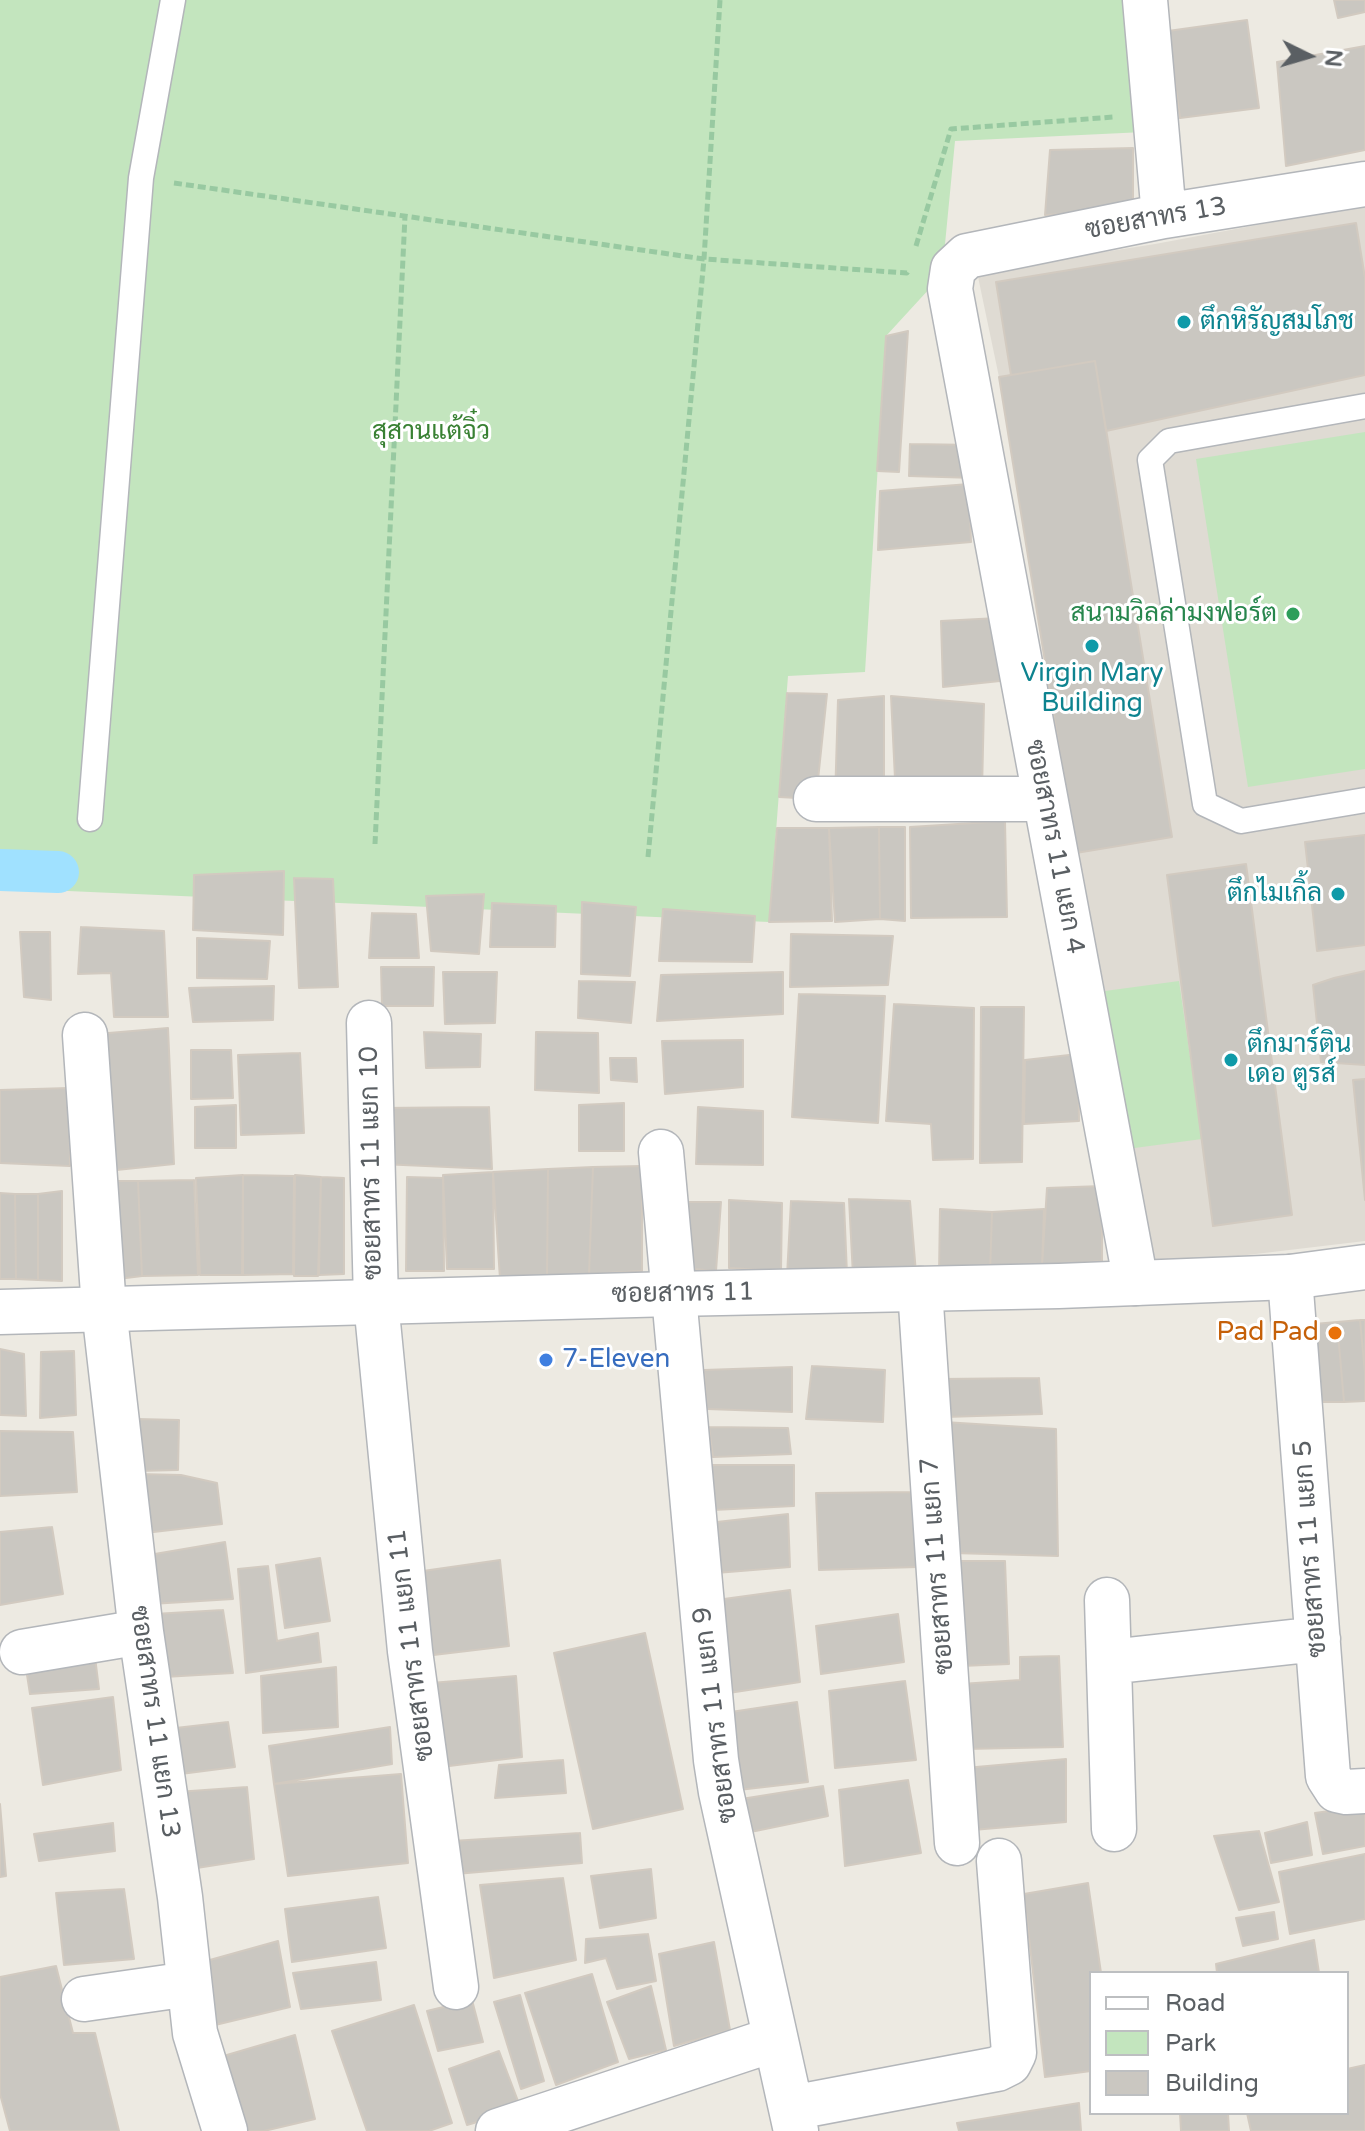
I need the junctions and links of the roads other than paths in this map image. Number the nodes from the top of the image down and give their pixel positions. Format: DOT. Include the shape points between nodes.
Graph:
graph roads {
  1 [pos="173,0"];
  2 [pos="1145,0"];
  3 [pos="1365,184"];
  4 [pos="1164,216"];
  5 [pos="953,269"];
  6 [pos="1365,406"];
  7 [pos="816,799"];
  8 [pos="1045,799"];
  9 [pos="1365,800"];
  10 [pos="90,819"];
  11 [pos="369,1023"];
  12 [pos="85,1035"];
  13 [pos="661,1152"];
  14 [pos="1365,1267"];
  15 [pos="1290,1277"];
  16 [pos="1136,1283"];
  17 [pos="920,1289"];
  18 [pos="673,1294"];
  19 [pos="376,1302"];
  20 [pos="104,1309"];
  21 [pos="0,1312"];
  22 [pos="1107,1600"];
  23 [pos="141,1632"];
  24 [pos="1318,1639"];
  25 [pos="22,1652"];
  26 [pos="1109,1662"];
  27 [pos="1365,1791"];
  28 [pos="1114,1829"];
  29 [pos="957,1843"];
  30 [pos="999,1861"];
  31 [pos="189,1984"];
  32 [pos="456,1987"];
  33 [pos="84,1999"];
  34 [pos="775,2039"];
  35 [pos="793,2120"];
  36 [pos="225,2131"];
  37 [pos="498,2131"];
  1 -- 10 [label="lane" via="141,178"];
  2 -- 4 [label="street"];
  3 -- 4 [label="street, ซอยสาทร 13"];
  4 -- 5 [label="street, ซอยสาทร 13" via="967,256"];
  5 -- 8 [label="street, ซอยสาทร 11 แยก 4" via="950,289"];
  6 -- 9 [label="lane" via="1169,441 1150,460 1205,804 1241,821"];
  7 -- 8 [label="street"];
  8 -- 16 [label="street, ซอยสาทร 11 แยก 4"];
  11 -- 19 [label="street, ซอยสาทร 11 แยก 10"];
  12 -- 20 [label="street, ซอยสาทร 11 แยก 13"];
  13 -- 18 [label="street, ซอยสาทร 11 แยก 9"];
  14 -- 15 [label="street, ซอยสาทร 11"];
  15 -- 16 [label="street, ซอยสาทร 11"];
  15 -- 24 [label="street, ซอยสาทร 11 แยก 5"];
  16 -- 17 [label="street, ซอยสาทร 11"];
  17 -- 18 [label="street, ซอยสาทร 11"];
  17 -- 29 [label="street, ซอยสาทร 11 แยก 7"];
  18 -- 19 [label="street, ซอยสาทร 11"];
  18 -- 34 [label="street, ซอยสาทร 11 แยก 9" via="716,1760"];
  19 -- 20 [label="street, ซอยสาทร 11"];
  19 -- 32 [label="street, ซอยสาทร 11 แยก 11" via="410,1651"];
  20 -- 21 [label="street, ซอยสาทร 11"];
  20 -- 23 [label="street, ซอยสาทร 11 แยก 13"];
  22 -- 26 [label="street"];
  23 -- 25 [label="street"];
  23 -- 31 [label="street, ซอยสาทร 11 แยก 13"];
  24 -- 26 [label="street"];
  24 -- 27 [label="street, ซอยสาทร 11 แยก 5" via="1328,1776 1337,1790"];
  26 -- 28 [label="street"];
  30 -- 35 [label="street" via="1014,2053 1009,2063"];
  31 -- 33 [label="street"];
  31 -- 36 [label="street, ซอยสาทร 11 แยก 13" via="195,2033"];
  34 -- 35 [label="street, ซอยสาทร 11 แยก 9"];
  34 -- 37 [label="street"];
}
